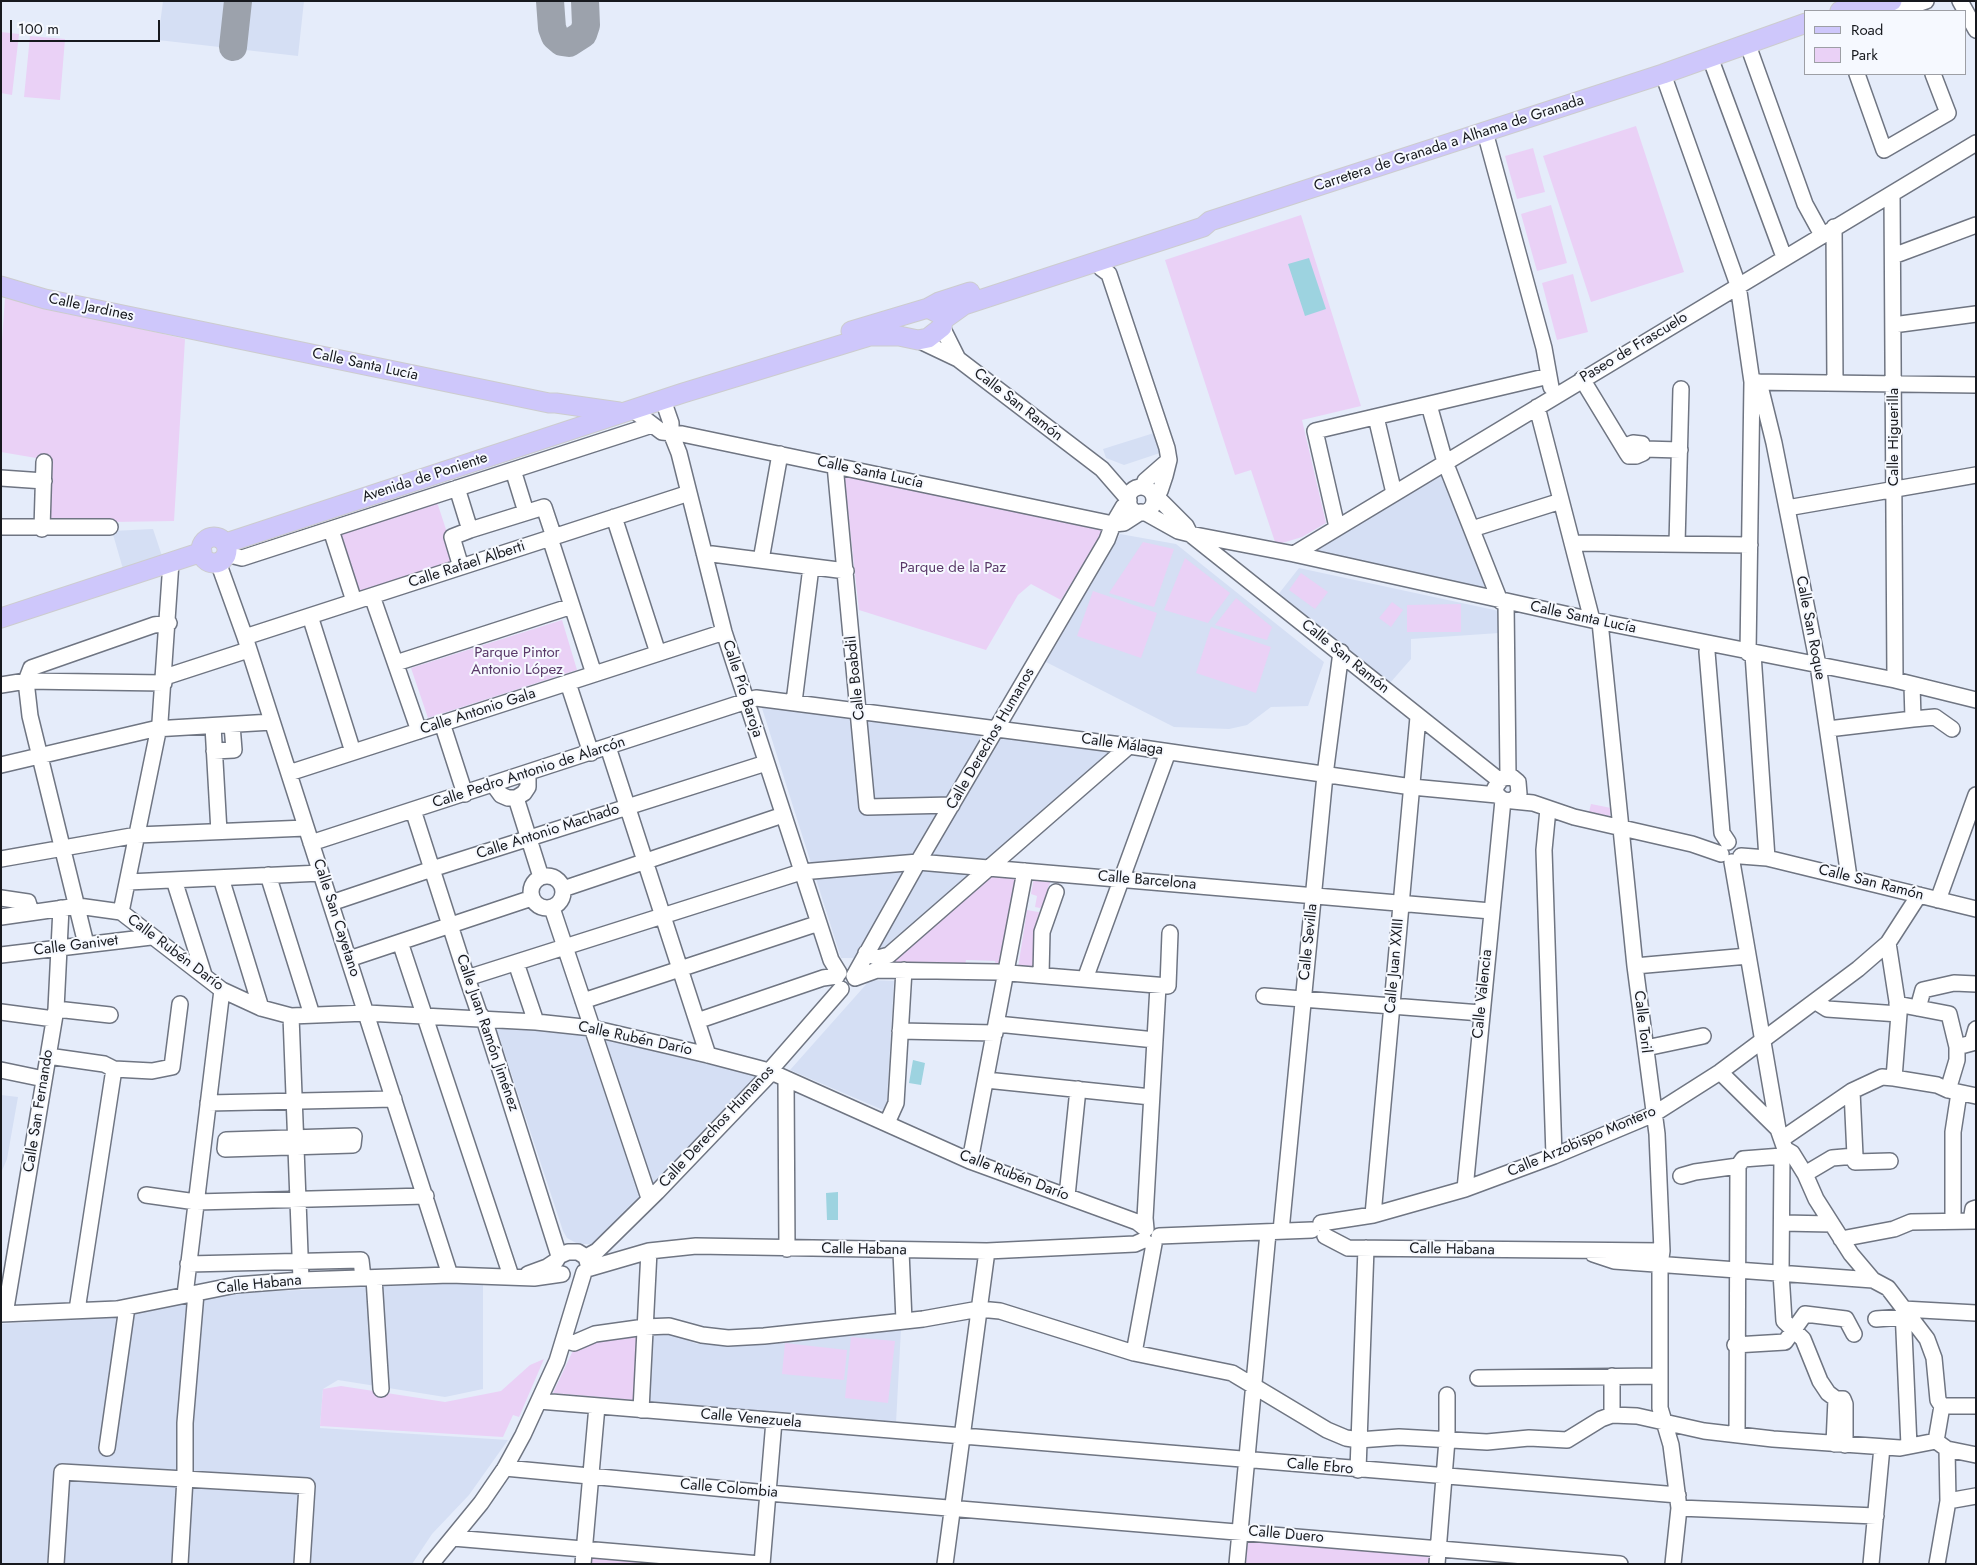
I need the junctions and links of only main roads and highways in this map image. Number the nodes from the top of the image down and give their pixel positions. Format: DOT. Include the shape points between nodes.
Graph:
graph roads {
  1 [pos="1905,5"];
  2 [pos="1862,7"];
  3 [pos="1846,10"];
  4 [pos="1804,24"];
  5 [pos="1804,31"];
  6 [pos="1687,65"];
  7 [pos="1210,221"];
  8 [pos="1,286"];
  9 [pos="937,316"];
  10 [pos="900,325"];
  11 [pos="180,328"];
  12 [pos="683,394"];
  13 [pos="555,407"];
  14 [pos="629,411"];
  15 [pos="583,426"];
  16 [pos="555,436"];
  17 [pos="1,618"];
  1 -- 2 [label="main road"];
  2 -- 3 [label="main road"];
  4 -- 6 [label="main road, Carretera de Granada a Alhama de Granada"];
  5 -- 6 [label="main road, Carretera de Granada a Alhama de Granada"];
  6 -- 7 [label="main road, Carretera de Granada a Alhama de Granada"];
  7 -- 9 [label="main road, Carretera de Granada a Alhama de Granada" via="1203,227"];
  7 -- 9 [label="main road, Carretera de Granada a Alhama de Granada" via="1110,247 939,302"];
  8 -- 11 [label="main road, Calle Jardines" via="45,299"];
  9 -- 10 [label="main road"];
  9 -- 10 [label="main road" via="928,338 918,340"];
  10 -- 12 [label="main road"];
  10 -- 12 [label="main road" via="865,332 851,331 757,362"];
  11 -- 13 [label="main road, Calle Santa Lucía"];
  12 -- 14 [label="main road"];
  13 -- 14 [label="main road, Calle Santa Lucía" via="556,402"];
  13 -- 15 [label="main road, Calle Santa Lucía"];
  13 -- 16 [label="main road"];
  14 -- 15 [label="main road, Avenida de Poniente"];
  15 -- 16 [label="main road, Avenida de Poniente"];
  16 -- 17 [label="main road, Avenida de Poniente" via="393,489 218,553 171,562"];
}
